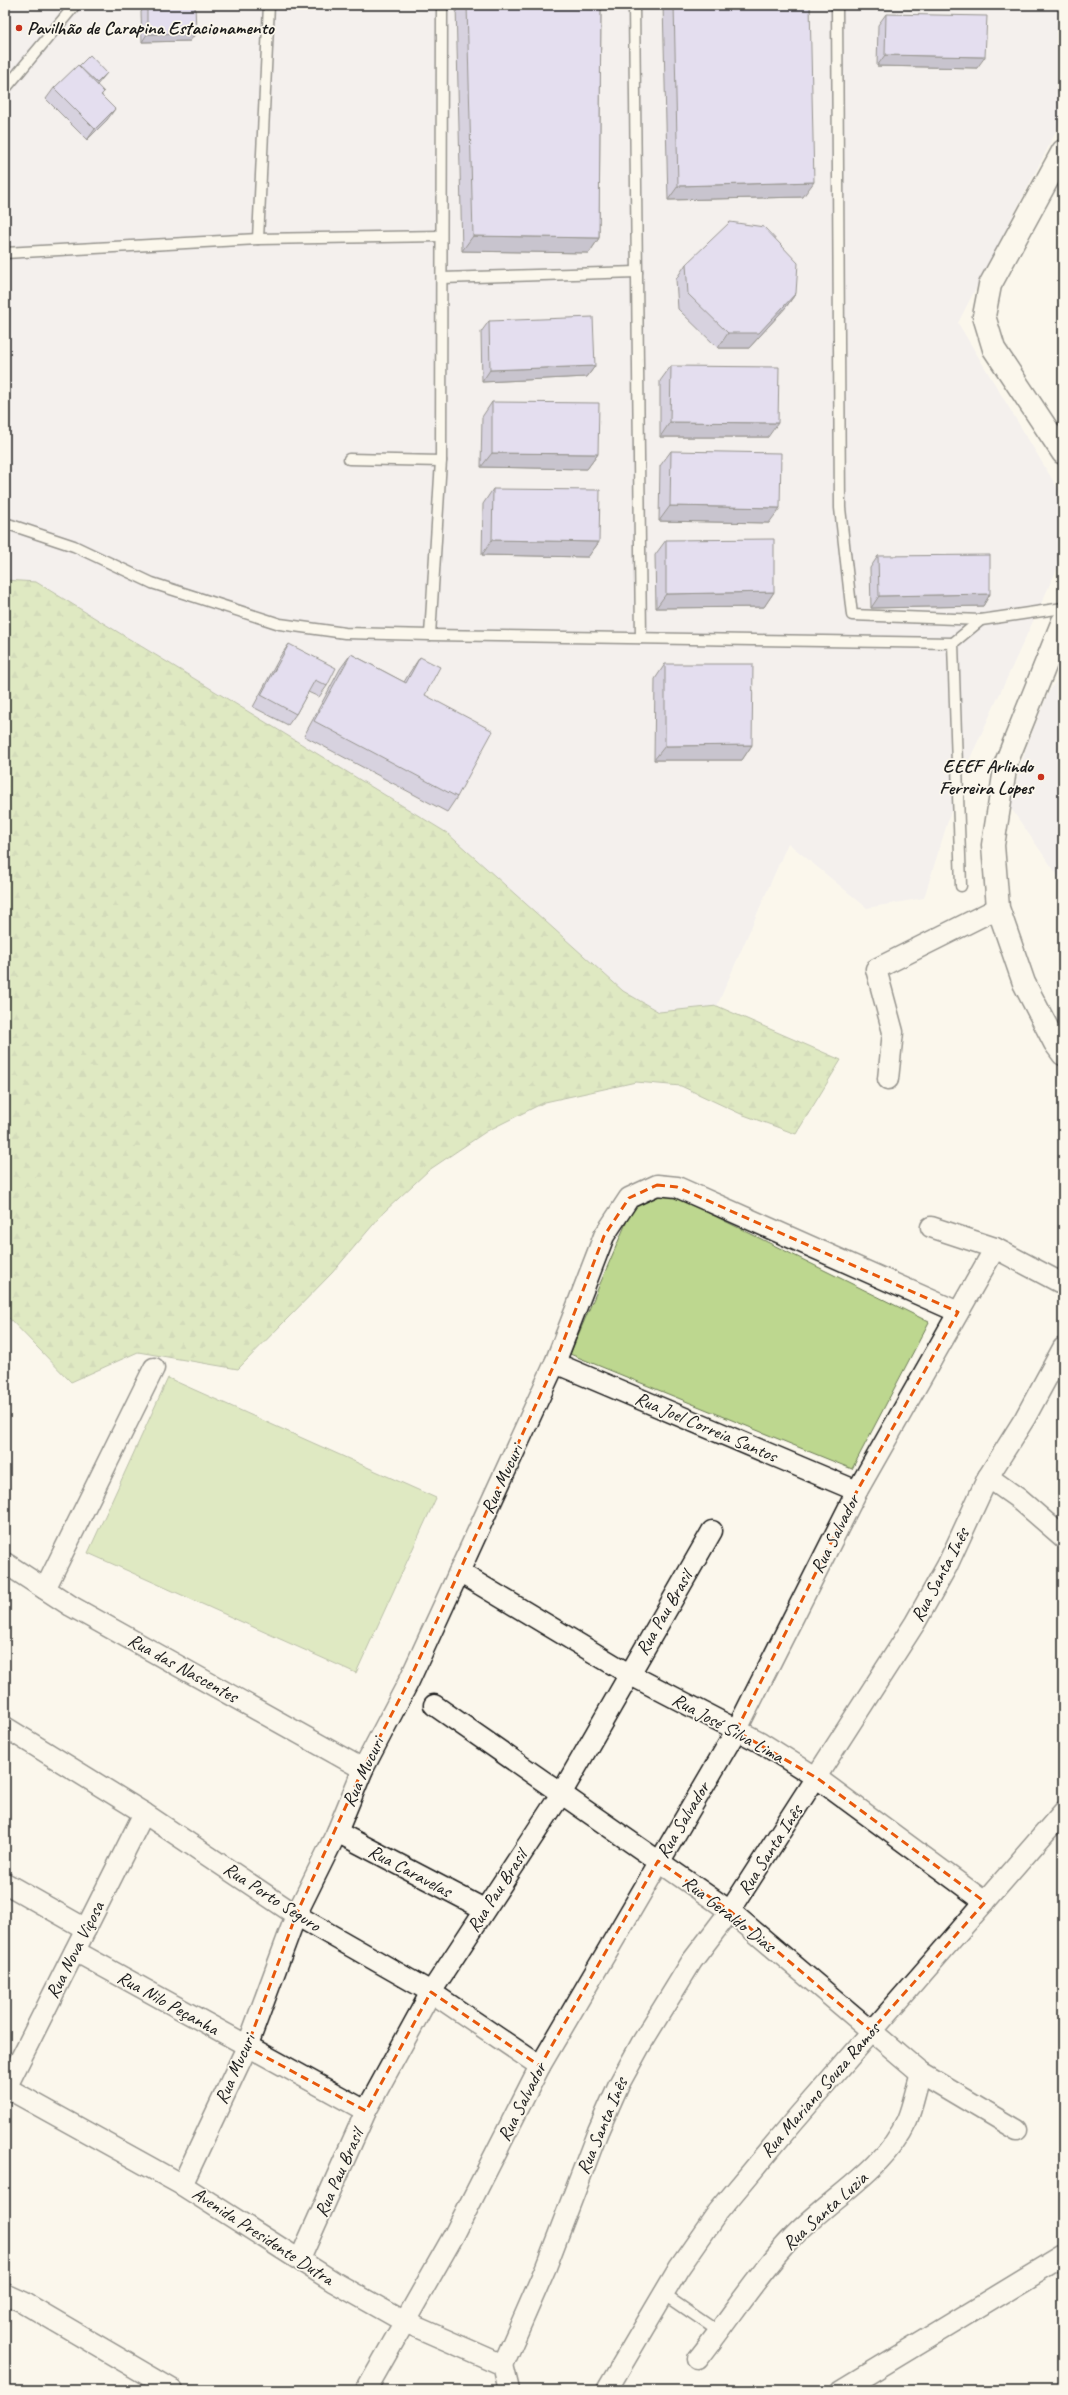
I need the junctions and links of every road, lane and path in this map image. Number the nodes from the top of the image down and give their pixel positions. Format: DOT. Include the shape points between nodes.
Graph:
graph roads {
  1 [pos="75,5"];
  2 [pos="269,5"];
  3 [pos="442,5"];
  4 [pos="634,5"];
  5 [pos="837,5"];
  6 [pos="5,89"];
  7 [pos="1063,151"];
  8 [pos="440,236"];
  9 [pos="258,239"];
  10 [pos="5,253"];
  11 [pos="637,272"];
  12 [pos="442,278"];
  13 [pos="1063,453"];
  14 [pos="349,459"];
  15 [pos="441,461"];
  16 [pos="5,523"];
  17 [pos="1063,608"];
  18 [pos="982,620"];
  19 [pos="1063,621"];
  20 [pos="430,635"];
  21 [pos="642,638"];
  22 [pos="953,643"];
  23 [pos="961,886"];
  24 [pos="998,908"];
  25 [pos="1063,1054"];
  26 [pos="888,1080"];
  27 [pos="931,1227"];
  28 [pos="995,1248"];
  29 [pos="1063,1284"];
  30 [pos="958,1312"];
  31 [pos="1063,1348"];
  32 [pos="555,1363"];
  33 [pos="154,1368"];
  34 [pos="988,1477"];
  35 [pos="857,1492"];
  36 [pos="712,1531"];
  37 [pos="1063,1537"];
  38 [pos="5,1563"];
  39 [pos="459,1572"];
  40 [pos="45,1589"];
  41 [pos="629,1674"];
  42 [pos="434,1705"];
  43 [pos="5,1726"];
  44 [pos="736,1731"];
  45 [pos="363,1769"];
  46 [pos="817,1778"];
  47 [pos="561,1794"];
  48 [pos="1063,1812"];
  49 [pos="144,1813"];
  50 [pos="336,1832"];
  51 [pos="658,1861"];
  52 [pos="5,1883"];
  53 [pos="985,1902"];
  54 [pos="484,1909"];
  55 [pos="730,1912"];
  56 [pos="296,1915"];
  57 [pos="86,1928"];
  58 [pos="75,1951"];
  59 [pos="431,1992"];
  60 [pos="871,2031"];
  61 [pos="247,2047"];
  62 [pos="540,2066"];
  63 [pos="921,2074"];
  64 [pos="6,2087"];
  65 [pos="366,2111"];
  66 [pos="1017,2130"];
  67 [pos="182,2185"];
  68 [pos="1063,2256"];
  69 [pos="300,2259"];
  70 [pos="5,2294"];
  71 [pos="665,2295"];
  72 [pos="405,2322"];
  73 [pos="719,2332"];
  74 [pos="698,2359"];
  75 [pos="503,2365"];
  76 [pos="173,2390"];
  77 [pos="366,2390"];
  78 [pos="509,2390"];
  79 [pos="607,2390"];
  80 [pos="842,2390"];
  1 -- 6 [label="lane"];
  2 -- 9 [label="lane"];
  3 -- 8 [label="lane"];
  4 -- 11 [label="lane"];
  5 -- 18 [label="lane" via="840,508 852,614"];
  7 -- 13 [label="street" via="990,285 984,316 994,349"];
  8 -- 9 [label="lane"];
  8 -- 12 [label="lane"];
  9 -- 10 [label="lane"];
  11 -- 12 [label="lane"];
  11 -- 21 [label="lane"];
  12 -- 15 [label="lane"];
  14 -- 15 [label="lane"];
  15 -- 20 [label="lane"];
  16 -- 20 [label="lane" via="74,546 152,583 280,624 345,633"];
  17 -- 18 [label="lane"];
  18 -- 22 [label="lane"];
  19 -- 24 [label="street" via="1006,763 993,845"];
  20 -- 21 [label="lane"];
  21 -- 22 [label="lane"];
  22 -- 23 [label="lane"];
  24 -- 25 [label="street" via="1024,983"];
  24 -- 26 [label="street" via="876,969 893,1032"];
  27 -- 28 [label="street"];
  28 -- 29 [label="street"];
  28 -- 30 [label="street, Rua Salvador"];
  30 -- 32 [label="street, Rua Mucuri" via="677,1187 656,1185 629,1198 604,1236"];
  30 -- 35 [label="street, Rua Salvador"];
  31 -- 34 [label="street, Rua Santa Inês" via="1025,1418"];
  32 -- 35 [label="street, Rua Joel Correia Santos"];
  32 -- 39 [label="street, Rua Mucuri"];
  33 -- 40 [label="street"];
  34 -- 37 [label="street" via="1019,1499"];
  34 -- 46 [label="street, Rua Santa Inês" via="947,1566 915,1623"];
  35 -- 44 [label="street, Rua Salvador"];
  36 -- 41 [label="street, Rua Pau Brasil"];
  38 -- 40 [label="street, Rua das Nascentes"];
  39 -- 41 [label="street, Rua José Silva Lima"];
  39 -- 45 [label="street, Rua Mucuri" via="409,1681"];
  40 -- 45 [label="street, Rua das Nascentes"];
  41 -- 44 [label="street, Rua José Silva Lima"];
  41 -- 47 [label="street, Rua Pau Brasil"];
  42 -- 47 [label="street, Rua Geraldo Dias"];
  43 -- 49 [label="street, Rua Porto Seguro"];
  44 -- 46 [label="street, Rua José Silva Lima" via="760,1742"];
  44 -- 51 [label="street, Rua Salvador"];
  45 -- 50 [label="street, Rua Mucuri"];
  46 -- 53 [label="street, Rua José Silva Lima"];
  46 -- 55 [label="street, Rua Santa Inês"];
  47 -- 51 [label="street, Rua Geraldo Dias"];
  47 -- 54 [label="street, Rua Pau Brasil"];
  48 -- 53 [label="street, Rua Mariano Souza Ramos"];
  49 -- 56 [label="street, Rua Porto Seguro"];
  49 -- 57 [label="street, Rua Nova Viçosa"];
  50 -- 54 [label="street, Rua Caravelas"];
  50 -- 56 [label="street, Rua Mucuri"];
  51 -- 55 [label="street, Rua Geraldo Dias"];
  51 -- 62 [label="street, Rua Salvador"];
  52 -- 57 [label="street"];
  53 -- 60 [label="street, Rua Mariano Souza Ramos"];
  54 -- 59 [label="street, Rua Pau Brasil"];
  55 -- 60 [label="street, Rua Geraldo Dias"];
  55 -- 75 [label="street, Rua Santa Inês" via="692,1961 663,2005 618,2086 546,2267"];
  56 -- 59 [label="street, Rua Porto Seguro"];
  56 -- 61 [label="street, Rua Mucuri"];
  57 -- 58 [label="street, Rua Nova Viçosa"];
  58 -- 61 [label="street, Rua Nilo Peçanha"];
  58 -- 64 [label="street, Rua Nova Viçosa"];
  59 -- 62 [label="street, Rua Porto Seguro"];
  59 -- 65 [label="street, Rua Pau Brasil"];
  60 -- 63 [label="street, Rua Geraldo Dias"];
  60 -- 71 [label="street, Rua Mariano Souza Ramos" via="718,2212 679,2268"];
  61 -- 65 [label="street, Rua Nilo Peçanha"];
  61 -- 67 [label="street, Rua Mucuri"];
  62 -- 72 [label="street, Rua Salvador" via="454,2235"];
  63 -- 66 [label="street, Rua Geraldo Dias"];
  63 -- 73 [label="street, Rua Santa Luzia" via="907,2120 890,2147 866,2174 815,2215 790,2240"];
  64 -- 67 [label="street, Avenida Presidente Dutra"];
  65 -- 69 [label="street, Rua Pau Brasil"];
  67 -- 69 [label="street, Avenida Presidente Dutra"];
  68 -- 80 [label="street"];
  69 -- 72 [label="street, Avenida Presidente Dutra" via="334,2282"];
  70 -- 76 [label="street"];
  71 -- 73 [label="lane"];
  71 -- 79 [label="street, Rua Mariano Souza Ramos"];
  72 -- 75 [label="street, Avenida Presidente Dutra"];
  72 -- 77 [label="street, Rua Salvador"];
  73 -- 74 [label="street, Rua Santa Luzia"];
  75 -- 78 [label="street"];
}
